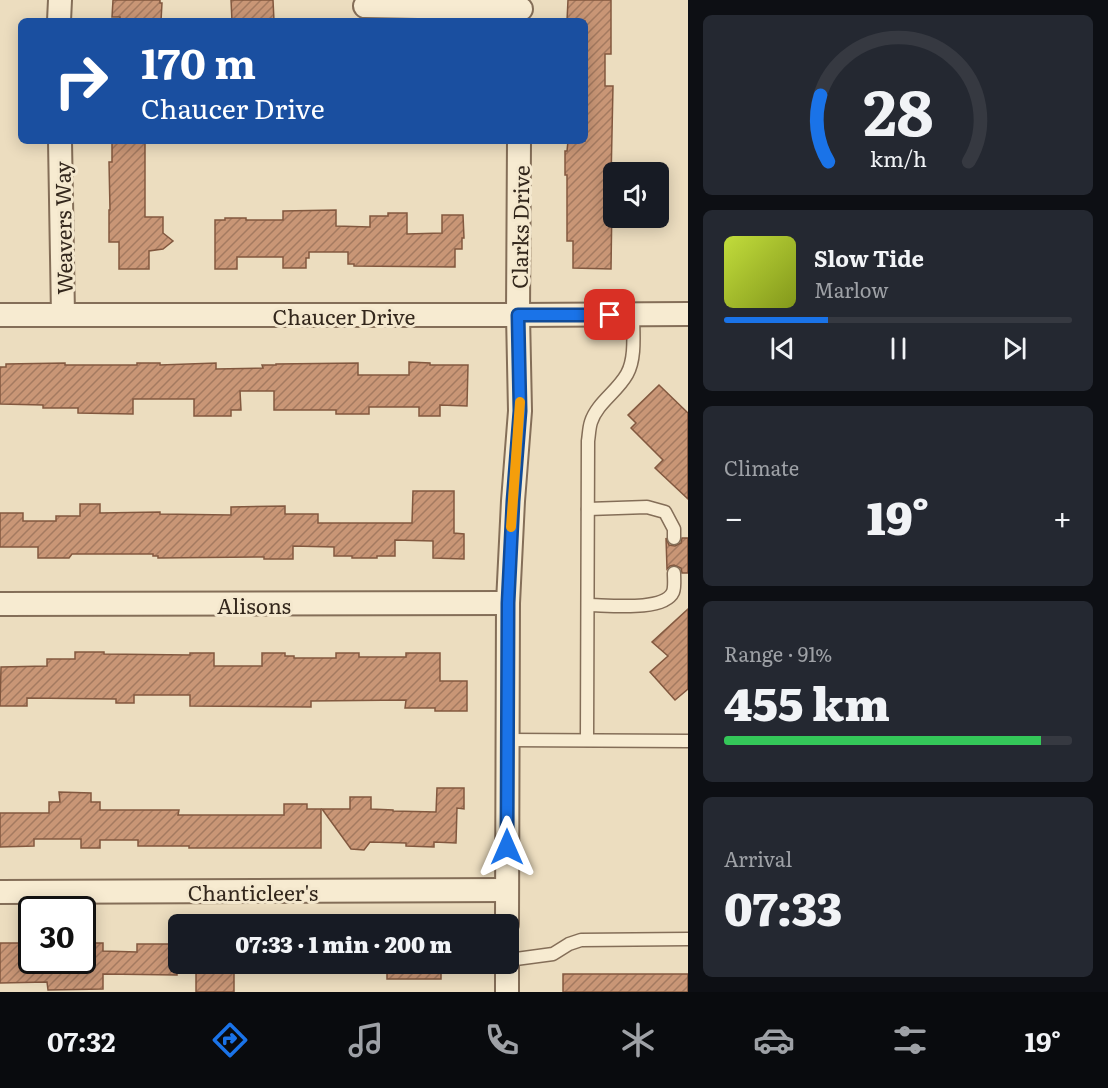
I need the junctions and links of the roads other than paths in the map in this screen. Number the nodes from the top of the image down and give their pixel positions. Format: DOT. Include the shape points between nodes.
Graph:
graph roads {
  1 [pos="60,0"];
  2 [pos="365,6"];
  3 [pos="520,10"];
  4 [pos="59,18"];
  5 [pos="60,144"];
  6 [pos="519,144"];
  7 [pos="633,314"];
  8 [pos="688,314"];
  9 [pos="0,315"];
  10 [pos="63,315"];
  11 [pos="518,315"];
  12 [pos="588,509"];
  13 [pos="674,537"];
  14 [pos="674,573"];
  15 [pos="508,603"];
  16 [pos="0,604"];
  17 [pos="588,604"];
  18 [pos="507,740"];
  19 [pos="587,740"];
  20 [pos="688,741"];
  21 [pos="507,890"];
  22 [pos="0,892"];
  23 [pos="507,914"];
  24 [pos="688,939"];
  25 [pos="519,960"];
  26 [pos="508,974"];
  27 [pos="507,992"];
  1 -- 4 [label="street"];
  2 -- 3 [label="street"];
  5 -- 10 [label="street, Weavers Way"];
  6 -- 11 [label="street, Clarks Drive"];
  7 -- 8 [label="street, Chaucer Drive"];
  7 -- 11 [label="street, Chaucer Drive"];
  7 -- 12 [label="lane" via="628,372 591,423"];
  9 -- 10 [label="street, Chaucer Drive"];
  10 -- 11 [label="street, Chaucer Drive"];
  11 -- 15 [label="street, Clarks Drive" via="520,411"];
  12 -- 13 [label="lane" via="648,507 665,512"];
  12 -- 17 [label="lane"];
  14 -- 17 [label="lane" via="674,591 665,601 640,606"];
  15 -- 16 [label="street, Alisons"];
  15 -- 18 [label="street, Clarks Drive"];
  17 -- 19 [label="lane"];
  18 -- 19 [label="lane"];
  18 -- 21 [label="street, Clarks Drive"];
  19 -- 20 [label="lane"];
  21 -- 22 [label="street, Chanticleer's"];
  21 -- 23 [label="street, Clarks Drive"];
  24 -- 25 [label="lane" via="581,940 553,954"];
  26 -- 27 [label="street"];
}
